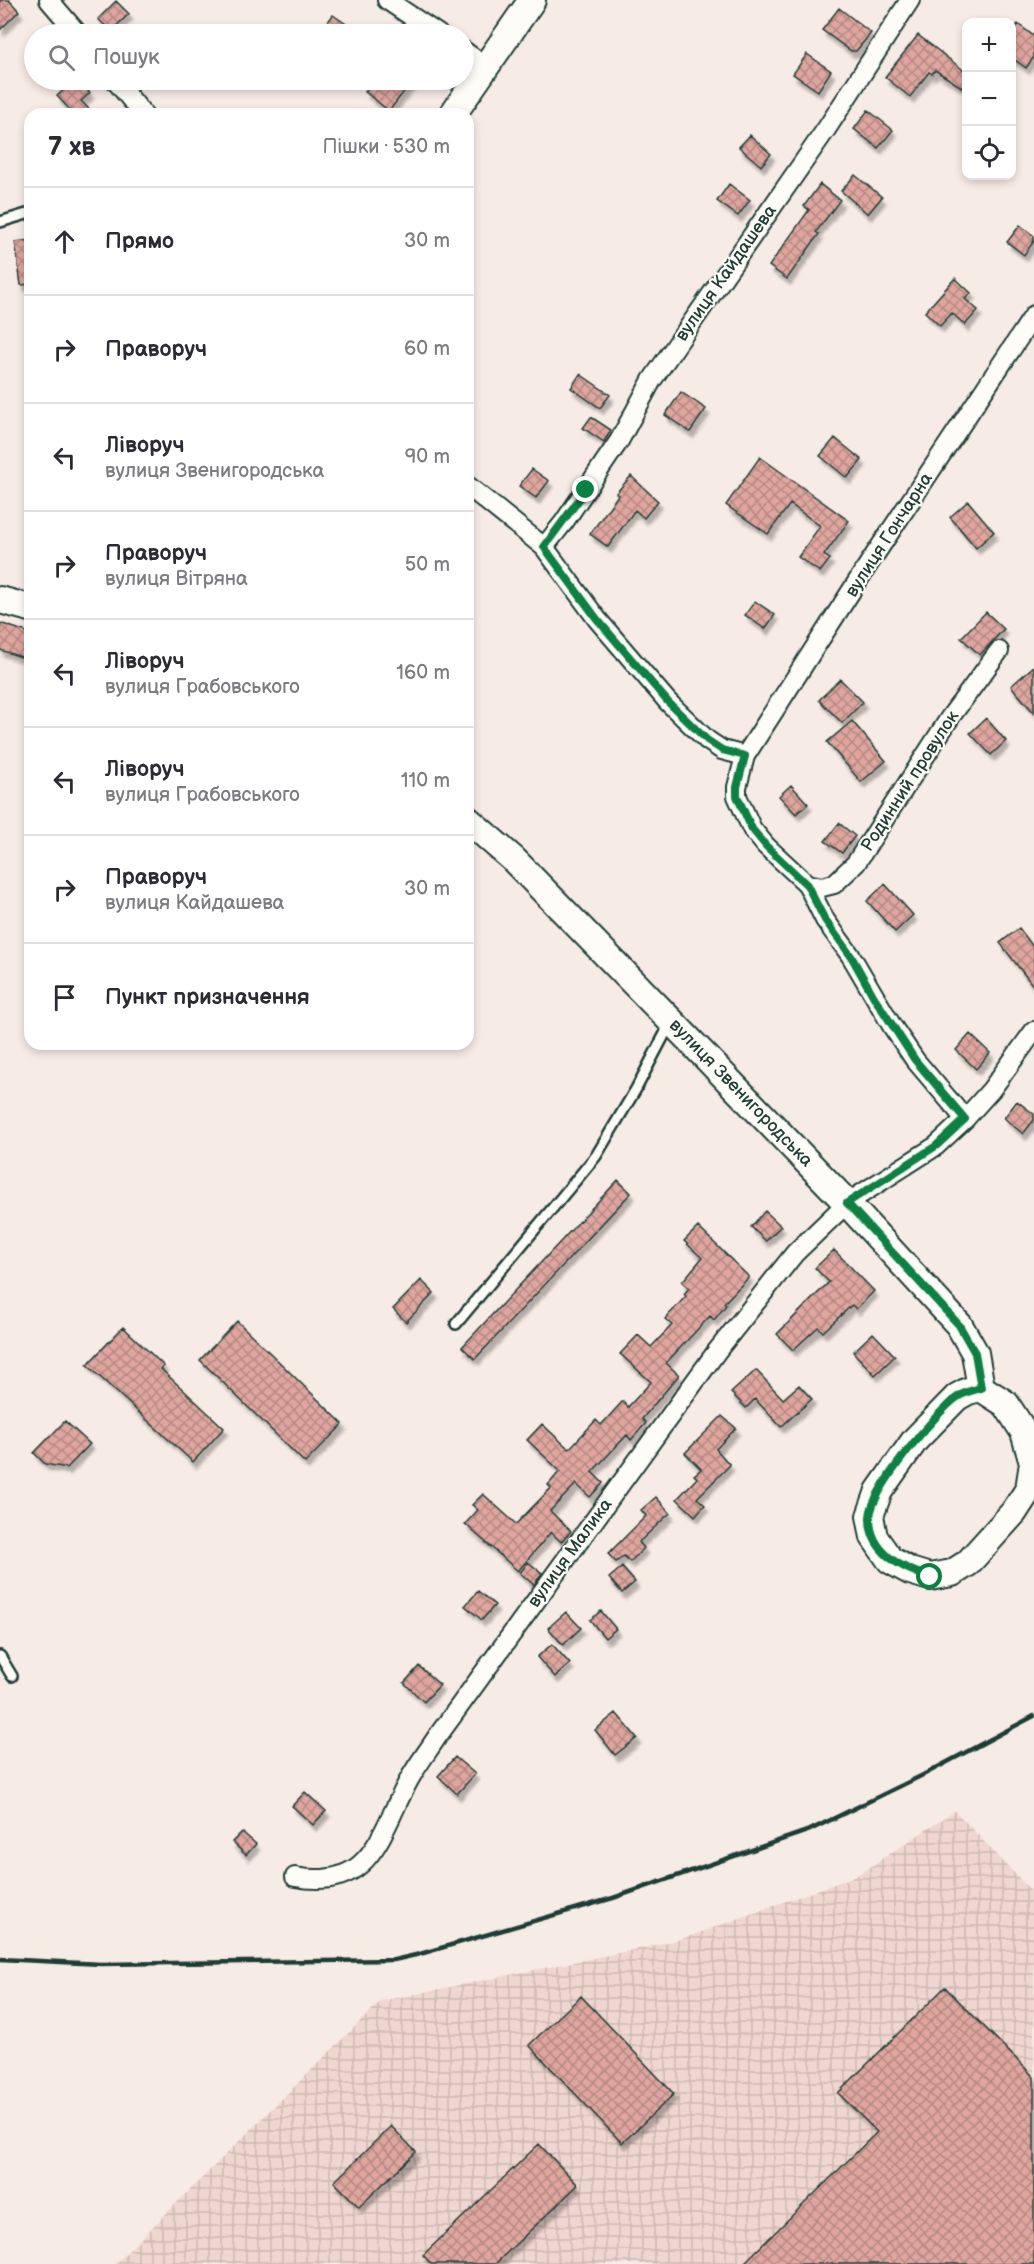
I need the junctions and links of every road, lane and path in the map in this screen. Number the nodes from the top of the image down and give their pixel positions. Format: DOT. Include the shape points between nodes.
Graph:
graph roads {
  1 [pos="49,0"];
  2 [pos="387,0"];
  3 [pos="532,0"];
  4 [pos="910,0"];
  5 [pos="69,24"];
  6 [pos="423,24"];
  7 [pos="474,58"];
  8 [pos="486,67"];
  9 [pos="474,84"];
  10 [pos="123,90"];
  11 [pos="470,90"];
  12 [pos="138,108"];
  13 [pos="457,108"];
  14 [pos="24,215"];
  15 [pos="0,222"];
  16 [pos="1034,315"];
  17 [pos="474,491"];
  18 [pos="544,547"];
  19 [pos="0,600"];
  20 [pos="24,606"];
  21 [pos="999,651"];
  22 [pos="745,756"];
  23 [pos="474,825"];
  24 [pos="807,885"];
  25 [pos="671,1022"];
  26 [pos="1034,1031"];
  27 [pos="965,1119"];
  28 [pos="847,1203"];
  29 [pos="456,1324"];
  30 [pos="981,1388"];
  31 [pos="0,1656"];
  32 [pos="12,1676"];
  33 [pos="295,1877"];
  1 -- 5 [label="street"];
  2 -- 6 [label="street"];
  3 -- 8 [label="street"];
  4 -- 18 [label="street, вулиця Кайдашева" via="827,128 652,380 619,441"];
  7 -- 8 [label="street"];
  8 -- 9 [label="street"];
  10 -- 12 [label="street"];
  11 -- 13 [label="street"];
  14 -- 15 [label="lane"];
  16 -- 22 [label="street, вулиця Гончарна"];
  17 -- 18 [label="street"];
  18 -- 22 [label="street" via="597,619 668,702 707,740 722,750"];
  19 -- 20 [label="street"];
  21 -- 24 [label="street, Родинний провулок" via="951,716 856,863 834,884"];
  22 -- 24 [label="street, вулиця Гончарна" via="737,796 746,817 766,846"];
  23 -- 25 [label="street, вулиця Звенигородська" via="513,859"];
  24 -- 27 [label="street, вулиця Гончарна" via="898,1035"];
  25 -- 28 [label="street, вулиця Звенигородська"];
  25 -- 29 [label="lane" via="596,1156"];
  26 -- 27 [label="street, вулиця Малика"];
  27 -- 28 [label="street, вулиця Малика" via="936,1146"];
  28 -- 30 [label="street, вулиця Звенигородська" via="959,1325 975,1353"];
  28 -- 33 [label="street, вулиця Малика" via="795,1253 717,1351 437,1737 365,1862 330,1880"];
  30 -- 30 [label="street" via="957,1397 915,1440 879,1491 870,1516 874,1537 890,1560 910,1571 930,1577 952,1573 968,1563 1014,1512 1029,1489 1033,1463 1024,1432 1006,1404"];
  31 -- 32 [label="lane"];
}
